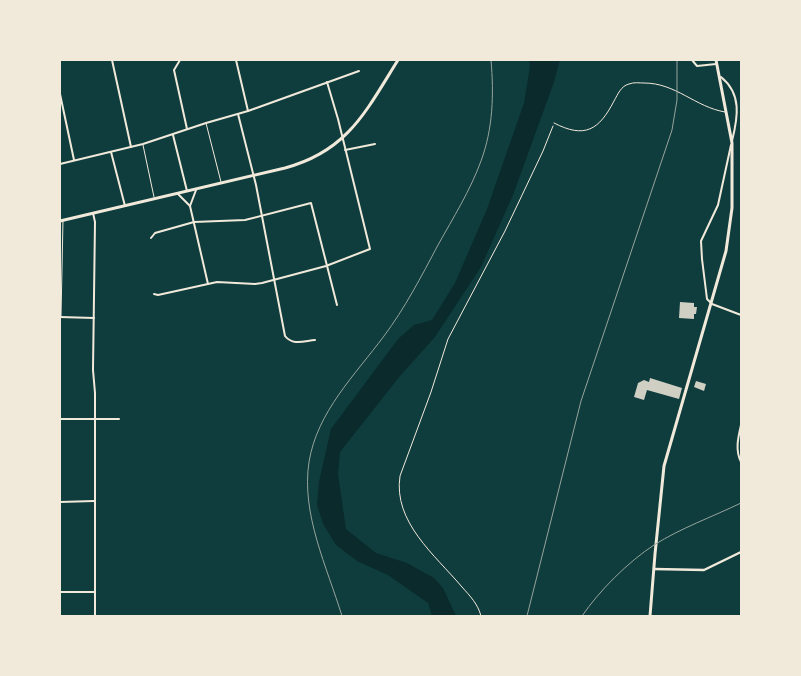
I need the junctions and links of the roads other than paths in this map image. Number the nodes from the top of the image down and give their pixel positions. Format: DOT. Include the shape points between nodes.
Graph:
graph roads {
  1 [pos="112,60"];
  2 [pos="180,60"];
  3 [pos="236,60"];
  4 [pos="398,60"];
  5 [pos="692,60"];
  6 [pos="717,62"];
  7 [pos="358,71"];
  8 [pos="720,76"];
  9 [pos="327,82"];
  10 [pos="60,94"];
  11 [pos="248,111"];
  12 [pos="726,112"];
  13 [pos="238,114"];
  14 [pos="206,123"];
  15 [pos="554,123"];
  16 [pos="187,129"];
  17 [pos="173,134"];
  18 [pos="343,138"];
  19 [pos="732,143"];
  20 [pos="143,144"];
  21 [pos="374,144"];
  22 [pos="131,147"];
  23 [pos="345,150"];
  24 [pos="111,152"];
  25 [pos="74,160"];
  26 [pos="60,164"];
  27 [pos="254,176"];
  28 [pos="221,183"];
  29 [pos="196,189"];
  30 [pos="187,191"];
  31 [pos="177,194"];
  32 [pos="154,199"];
  33 [pos="125,206"];
  34 [pos="190,206"];
  35 [pos="93,213"];
  36 [pos="262,215"];
  37 [pos="62,220"];
  38 [pos="194,222"];
  39 [pos="151,238"];
  40 [pos="326,266"];
  41 [pos="274,279"];
  42 [pos="208,284"];
  43 [pos="154,294"];
  44 [pos="712,304"];
  45 [pos="337,305"];
  46 [pos="741,315"];
  47 [pos="61,317"];
  48 [pos="94,318"];
  49 [pos="315,340"];
  50 [pos="60,419"];
  51 [pos="119,419"];
  52 [pos="95,420"];
  53 [pos="741,425"];
  54 [pos="741,462"];
  55 [pos="94,501"];
  56 [pos="60,502"];
  57 [pos="741,552"];
  58 [pos="654,569"];
  59 [pos="60,592"];
  60 [pos="95,592"];
  61 [pos="95,616"];
  62 [pos="650,616"];
  1 -- 22 [label="street"];
  2 -- 16 [label="street" via="174,70"];
  3 -- 11 [label="street"];
  4 -- 18 [label="main road" via="364,114"];
  5 -- 6 [label="street" via="697,66"];
  6 -- 8 [label="main road"];
  7 -- 9 [label="street"];
  8 -- 12 [label="main road"];
  8 -- 19 [label="street" via="736,98 737,122"];
  9 -- 11 [label="street"];
  9 -- 18 [label="street"];
  10 -- 25 [label="street"];
  11 -- 13 [label="street"];
  12 -- 15 [label="lane" via="714,110 664,84 631,83 624,86 592,130 568,130"];
  12 -- 19 [label="main road"];
  13 -- 14 [label="street"];
  13 -- 27 [label="street"];
  14 -- 16 [label="street"];
  14 -- 28 [label="lane"];
  16 -- 17 [label="street"];
  17 -- 20 [label="street"];
  17 -- 30 [label="street"];
  18 -- 23 [label="street"];
  18 -- 27 [label="main road" via="305,162"];
  19 -- 44 [label="main road" via="732,208 726,251"];
  19 -- 44 [label="street" via="718,205 701,241 707,299"];
  20 -- 22 [label="street"];
  20 -- 32 [label="lane"];
  21 -- 23 [label="street"];
  22 -- 24 [label="street"];
  23 -- 40 [label="street" via="370,249"];
  24 -- 25 [label="street"];
  24 -- 33 [label="street"];
  25 -- 26 [label="street"];
  27 -- 28 [label="main road"];
  27 -- 36 [label="street"];
  28 -- 29 [label="main road"];
  29 -- 30 [label="main road"];
  29 -- 34 [label="street"];
  30 -- 31 [label="main road"];
  31 -- 32 [label="main road"];
  31 -- 34 [label="street"];
  32 -- 33 [label="main road"];
  33 -- 35 [label="main road"];
  34 -- 38 [label="street"];
  35 -- 37 [label="main road"];
  35 -- 48 [label="street"];
  36 -- 38 [label="street" via="235,221"];
  36 -- 40 [label="street" via="312,203"];
  36 -- 41 [label="street"];
  37 -- 47 [label="lane"];
  38 -- 39 [label="street" via="155,233"];
  38 -- 42 [label="street"];
  40 -- 41 [label="street"];
  40 -- 45 [label="street"];
  41 -- 42 [label="street" via="255,284 224,281"];
  41 -- 49 [label="street" via="285,336 294,342"];
  42 -- 43 [label="street"];
  44 -- 46 [label="street"];
  44 -- 58 [label="main road" via="664,466"];
  47 -- 48 [label="street"];
  48 -- 52 [label="street"];
  50 -- 52 [label="street"];
  51 -- 52 [label="street"];
  52 -- 55 [label="street"];
  53 -- 54 [label="street" via="737,442"];
  55 -- 56 [label="street"];
  55 -- 60 [label="street"];
  57 -- 58 [label="street" via="704,570"];
  58 -- 62 [label="main road"];
  59 -- 60 [label="street"];
  60 -- 61 [label="street"];
}
